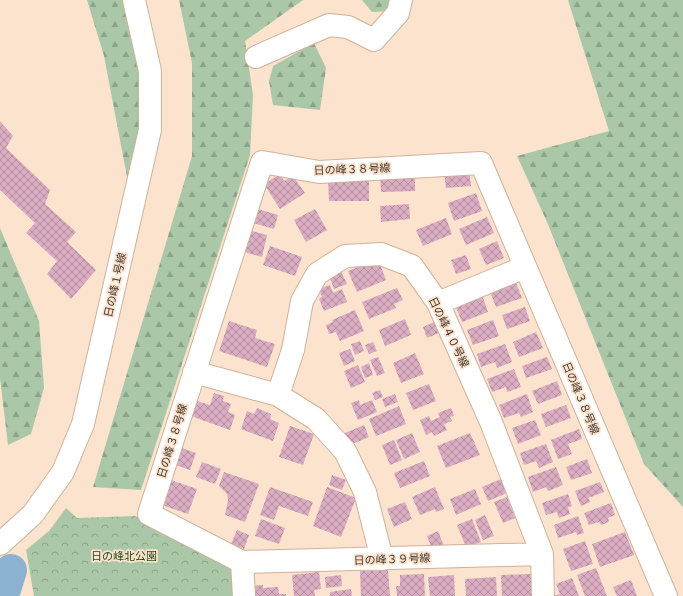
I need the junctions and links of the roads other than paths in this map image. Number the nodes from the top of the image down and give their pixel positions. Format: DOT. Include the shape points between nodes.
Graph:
graph roads {
  1 [pos="134,0"];
  2 [pos="401,0"];
  3 [pos="256,56"];
  4 [pos="525,267"];
  5 [pos="438,304"];
  6 [pos="194,372"];
  7 [pos="278,395"];
  8 [pos="0,544"];
  9 [pos="542,554"];
  10 [pos="382,559"];
  11 [pos="242,562"];
  12 [pos="244,596"];
  13 [pos="543,596"];
  14 [pos="666,596"];
  1 -- 8 [label="street, 日の峰１号線" via="150,71 150,130 83,424 63,472 34,514"];
  2 -- 3 [label="street" via="398,13 374,40 348,27 329,25"];
  4 -- 5 [label="street"];
  4 -- 6 [label="street, 日の峰３８号線" via="481,163 319,172 262,162"];
  4 -- 14 [label="street, 日の峰３８号線"];
  5 -- 7 [label="street, 日の峰４０号線" via="412,266 382,254 345,256 318,274 302,301 293,350"];
  5 -- 9 [label="street, 日の峰４０号線" via="491,422"];
  6 -- 7 [label="street"];
  6 -- 11 [label="street, 日の峰３８号線" via="149,514"];
  7 -- 10 [label="street" via="316,419 345,451 365,492"];
  9 -- 10 [label="street, 日の峰３９号線"];
  9 -- 13 [label="street, 日の峰４０号線"];
  10 -- 11 [label="street, 日の峰３９号線"];
  11 -- 12 [label="street"];
}
